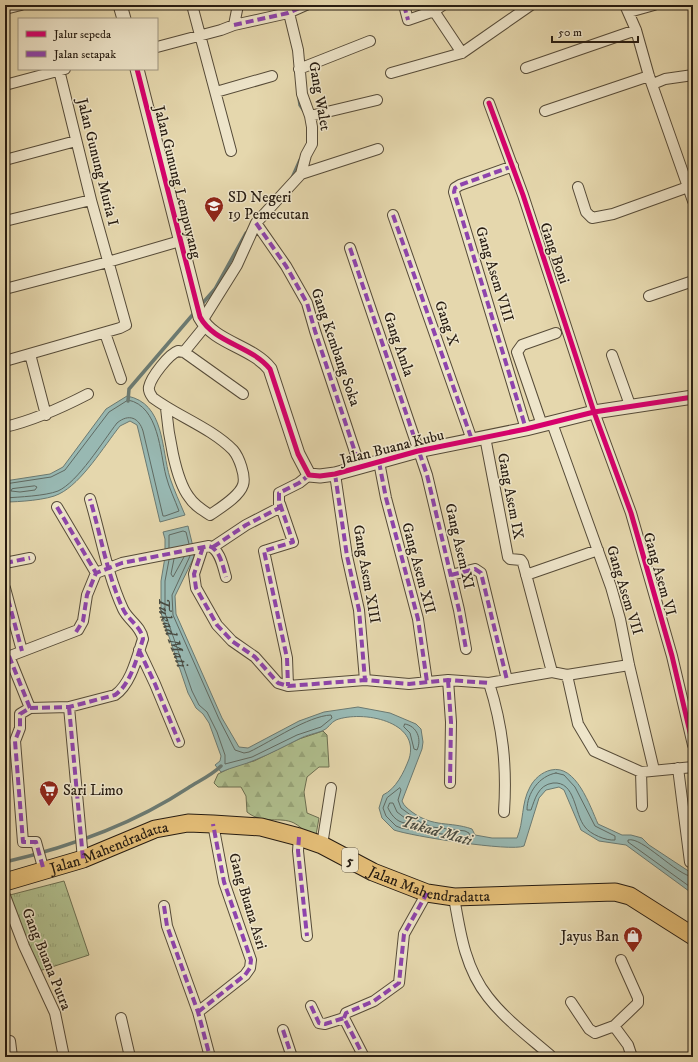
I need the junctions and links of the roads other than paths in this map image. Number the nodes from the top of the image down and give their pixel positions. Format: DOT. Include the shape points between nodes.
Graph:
graph roads {
  1 [pos="21,5"];
  2 [pos="120,5"];
  3 [pos="192,5"];
  4 [pos="238,5"];
  5 [pos="306,5"];
  6 [pos="404,5"];
  7 [pos="530,5"];
  8 [pos="654,5"];
  9 [pos="438,8"];
  10 [pos="627,8"];
  11 [pos="5,9"];
  12 [pos="288,13"];
  13 [pos="124,18"];
  14 [pos="234,25"];
  15 [pos="636,30"];
  16 [pos="199,36"];
  17 [pos="370,41"];
  18 [pos="158,46"];
  19 [pos="462,54"];
  20 [pos="526,68"];
  21 [pos="299,69"];
  22 [pos="62,70"];
  23 [pos="137,70"];
  24 [pos="391,72"];
  25 [pos="693,75"];
  26 [pos="272,76"];
  27 [pos="651,80"];
  28 [pos="5,85"];
  29 [pos="216,92"];
  30 [pos="377,100"];
  31 [pos="489,103"];
  32 [pos="545,111"];
  33 [pos="310,116"];
  34 [pos="76,141"];
  35 [pos="378,149"];
  36 [pos="231,151"];
  37 [pos="5,160"];
  38 [pos="513,166"];
  39 [pos="301,174"];
  40 [pos="688,174"];
  41 [pos="578,187"];
  42 [pos="688,187"];
  43 [pos="91,200"];
  44 [pos="693,201"];
  45 [pos="393,215"];
  46 [pos="5,221"];
  47 [pos="256,223"];
  48 [pos="180,241"];
  49 [pos="350,248"];
  50 [pos="108,262"];
  51 [pos="693,281"];
  52 [pos="5,288"];
  53 [pos="649,296"];
  54 [pos="201,314"];
  55 [pos="105,333"];
  56 [pos="556,333"];
  57 [pos="184,352"];
  58 [pos="30,354"];
  59 [pos="612,355"];
  60 [pos="5,361"];
  61 [pos="121,378"];
  62 [pos="88,394"];
  63 [pos="243,394"];
  64 [pos="693,397"];
  65 [pos="630,405"];
  66 [pos="166,408"];
  67 [pos="594,412"];
  68 [pos="46,415"];
  69 [pos="547,424"];
  70 [pos="5,426"];
  71 [pos="526,429"];
  72 [pos="485,437"];
  73 [pos="472,440"];
  74 [pos="418,451"];
  75 [pos="379,462"];
  76 [pos="360,467"];
  77 [pos="309,474"];
  78 [pos="335,474"];
  79 [pos="90,499"];
  80 [pos="280,504"];
  81 [pos="57,507"];
  82 [pos="205,547"];
  83 [pos="598,550"];
  84 [pos="30,558"];
  85 [pos="5,563"];
  86 [pos="108,569"];
  87 [pos="96,573"];
  88 [pos="451,575"];
  89 [pos="526,575"];
  90 [pos="226,577"];
  91 [pos="5,588"];
  92 [pos="466,649"];
  93 [pos="139,650"];
  94 [pos="22,651"];
  95 [pos="7,657"];
  96 [pos="629,665"];
  97 [pos="552,672"];
  98 [pos="567,675"];
  99 [pos="365,680"];
  100 [pos="448,680"];
  101 [pos="507,680"];
  102 [pos="427,682"];
  103 [pos="489,683"];
  104 [pos="288,686"];
  105 [pos="69,706"];
  106 [pos="30,708"];
  107 [pos="179,742"];
  108 [pos="693,745"];
  109 [pos="693,767"];
  110 [pos="678,768"];
  111 [pos="654,770"];
  112 [pos="641,772"];
  113 [pos="450,782"];
  114 [pos="331,788"];
  115 [pos="642,806"];
  116 [pos="504,812"];
  117 [pos="213,824"];
  118 [pos="299,837"];
  119 [pos="322,845"];
  120 [pos="83,859"];
  121 [pos="690,862"];
  122 [pos="44,871"];
  123 [pos="5,882"];
  124 [pos="427,893"];
  125 [pos="5,896"];
  126 [pos="454,897"];
  127 [pos="164,906"];
  128 [pos="306,936"];
  129 [pos="693,936"];
  130 [pos="621,960"];
  131 [pos="571,1002"];
  132 [pos="311,1006"];
  133 [pos="198,1012"];
  134 [pos="121,1018"];
  135 [pos="344,1018"];
  136 [pos="614,1026"];
  137 [pos="283,1030"];
  138 [pos="10,1041"];
  139 [pos="550,1055"];
  140 [pos="12,1057"];
  141 [pos="64,1057"];
  142 [pos="130,1057"];
  143 [pos="210,1057"];
  144 [pos="292,1057"];
  145 [pos="364,1057"];
  146 [pos="632,1057"];
  1 -- 11 [label="street"];
  2 -- 13 [label="street"];
  3 -- 16 [label="street"];
  4 -- 14 [label="street"];
  5 -- 12 [label="street"];
  6 -- 9 [label="street" via="408,20"];
  7 -- 19 [label="street"];
  8 -- 10 [label="street"];
  9 -- 19 [label="street"];
  10 -- 15 [label="street"];
  12 -- 14 [label="street"];
  12 -- 21 [label="street, Gang Walet" via="298,50"];
  14 -- 16 [label="street"];
  15 -- 20 [label="street"];
  15 -- 27 [label="street"];
  16 -- 18 [label="street"];
  16 -- 29 [label="street"];
  17 -- 21 [label="street"];
  19 -- 24 [label="street"];
  21 -- 33 [label="street, Gang Walet" via="302,94"];
  22 -- 28 [label="street"];
  22 -- 34 [label="street, Jalan Gunung Muria I"];
  23 -- 48 [label="street, Jalan Gunung Lempuyang"];
  25 -- 27 [label="street"];
  26 -- 29 [label="street"];
  27 -- 32 [label="street"];
  27 -- 40 [label="street"];
  29 -- 36 [label="street"];
  30 -- 33 [label="street"];
  31 -- 38 [label="street, Gang Boni"];
  33 -- 39 [label="street, Gang Walet" via="313,139"];
  34 -- 37 [label="street"];
  34 -- 43 [label="street, Jalan Gunung Muria I"];
  35 -- 39 [label="street"];
  38 -- 67 [label="street, Gang Boni"];
  38 -- 71 [label="street, Gang Asem VIII" via="460,185 454,192"];
  39 -- 47 [label="street, Gang Walet"];
  40 -- 42 [label="street"];
  41 -- 42 [label="street" via="586,212 592,218 613,214"];
  42 -- 44 [label="street"];
  43 -- 46 [label="street"];
  43 -- 50 [label="street, Jalan Gunung Muria I"];
  45 -- 73 [label="street, Gang X"];
  47 -- 54 [label="street, Gang Walet" via="237,265"];
  47 -- 76 [label="street, Gang Kembang Soka" via="286,266 307,303"];
  48 -- 50 [label="street"];
  48 -- 54 [label="street, Jalan Gunung Lempuyang"];
  49 -- 74 [label="street, Gang Amla"];
  50 -- 52 [label="street"];
  50 -- 55 [label="street, Jalan Gunung Muria I" via="126,324"];
  51 -- 53 [label="street"];
  54 -- 57 [label="street, Gang Walet"];
  54 -- 77 [label="street" via="225,339 263,361 270,369 298,454"];
  55 -- 58 [label="street"];
  55 -- 61 [label="street"];
  56 -- 69 [label="street, Gang Asem VII" via="522,345 517,352"];
  57 -- 63 [label="street"];
  57 -- 66 [label="street" via="175,352 161,366 149,386 153,398"];
  58 -- 60 [label="street"];
  58 -- 68 [label="street"];
  59 -- 65 [label="street"];
  62 -- 68 [label="street"];
  64 -- 65 [label="street, Jalan Buana Kubu"];
  65 -- 67 [label="street, Jalan Buana Kubu"];
  66 -- 66 [label="street" via="210,433 234,451 238,459 244,484 240,491 210,515 188,497 183,486 168,433"];
  67 -- 69 [label="street, Jalan Buana Kubu"];
  67 -- 108 [label="street, Gang Asem VI" via="631,513 671,651"];
  68 -- 70 [label="street"];
  69 -- 71 [label="street, Jalan Buana Kubu"];
  69 -- 83 [label="street, Gang Asem VII"];
  71 -- 72 [label="street, Jalan Buana Kubu"];
  72 -- 73 [label="street, Jalan Buana Kubu"];
  72 -- 89 [label="street, Gang Asem IX" via="508,557 521,560"];
  73 -- 74 [label="street, Jalan Buana Kubu"];
  74 -- 75 [label="street, Jalan Buana Kubu"];
  74 -- 88 [label="street, Gang Asem XI" via="431,489"];
  75 -- 76 [label="street, Jalan Buana Kubu"];
  75 -- 102 [label="street, Gang Asem XII" via="418,619"];
  76 -- 78 [label="street, Jalan Buana Kubu"];
  77 -- 78 [label="street, Jalan Buana Kubu"];
  77 -- 80 [label="street" via="299,483 279,493"];
  78 -- 99 [label="street, Gang Asem XIII" via="347,556 359,610"];
  79 -- 86 [label="street"];
  80 -- 82 [label="street" via="274,511"];
  80 -- 104 [label="street" via="292,542 264,551 289,665"];
  81 -- 87 [label="street"];
  82 -- 86 [label="street"];
  82 -- 90 [label="street" via="221,560"];
  82 -- 104 [label="street" via="194,574 196,588 216,625 232,641 255,657 278,683"];
  83 -- 89 [label="street"];
  83 -- 96 [label="street, Gang Asem VII" via="620,619"];
  84 -- 85 [label="street"];
  86 -- 87 [label="street"];
  86 -- 93 [label="street" via="124,612 142,633 143,639"];
  87 -- 94 [label="street" via="87,595 83,621 78,630"];
  88 -- 92 [label="street, Gang Asem XI"];
  88 -- 101 [label="street" via="476,569 481,573"];
  89 -- 97 [label="street"];
  91 -- 94 [label="street"];
  93 -- 105 [label="street" via="127,681 115,695"];
  93 -- 107 [label="street"];
  94 -- 95 [label="street"];
  95 -- 106 [label="street"];
  96 -- 98 [label="street"];
  96 -- 111 [label="street, Gang Asem VII"];
  97 -- 98 [label="street"];
  97 -- 101 [label="street"];
  98 -- 112 [label="street" via="578,724 594,751"];
  99 -- 102 [label="street" via="409,684"];
  99 -- 104 [label="street"];
  100 -- 102 [label="street"];
  100 -- 103 [label="street"];
  100 -- 113 [label="street" via="452,722"];
  101 -- 103 [label="street"];
  103 -- 116 [label="street" via="504,740"];
  105 -- 106 [label="street"];
  105 -- 120 [label="street"];
  106 -- 122 [label="street" via="20,714 20,728 15,741 23,842 36,842"];
  109 -- 110 [label="street"];
  110 -- 111 [label="street"];
  110 -- 121 [label="street"];
  111 -- 112 [label="street"];
  112 -- 115 [label="street"];
  114 -- 119 [label="street"];
  117 -- 118 [label="highway, Jalan Mahendradatta / 5" via="261,827"];
  117 -- 120 [label="highway, Jalan Mahendradatta / 5" via="188,823 155,829"];
  117 -- 133 [label="street, Gang Buana Asri" via="224,882 251,960 245,976"];
  118 -- 119 [label="highway, Jalan Mahendradatta / 5"];
  118 -- 128 [label="street"];
  119 -- 124 [label="highway, Jalan Mahendradatta / 5" via="373,872"];
  120 -- 122 [label="highway, Jalan Mahendradatta / 5"];
  122 -- 123 [label="highway, Jalan Mahendradatta / 5"];
  124 -- 126 [label="highway, Jalan Mahendradatta / 5"];
  124 -- 135 [label="street" via="404,934 399,983 374,1001 346,1013"];
  125 -- 141 [label="street, Gang Buana Putra" via="24,946 55,1013"];
  126 -- 129 [label="highway, Jalan Mahendradatta / 5" via="615,892 630,896"];
  126 -- 139 [label="street" via="462,944 482,989 494,1005"];
  127 -- 133 [label="street" via="167,926"];
  130 -- 136 [label="street" via="638,1003"];
  131 -- 136 [label="street" via="589,1029 595,1033"];
  132 -- 135 [label="street" via="319,1023 325,1024"];
  133 -- 143 [label="street"];
  134 -- 142 [label="street"];
  135 -- 145 [label="street"];
  136 -- 146 [label="street" via="628,1045"];
  137 -- 144 [label="street"];
  138 -- 140 [label="street"];
}
